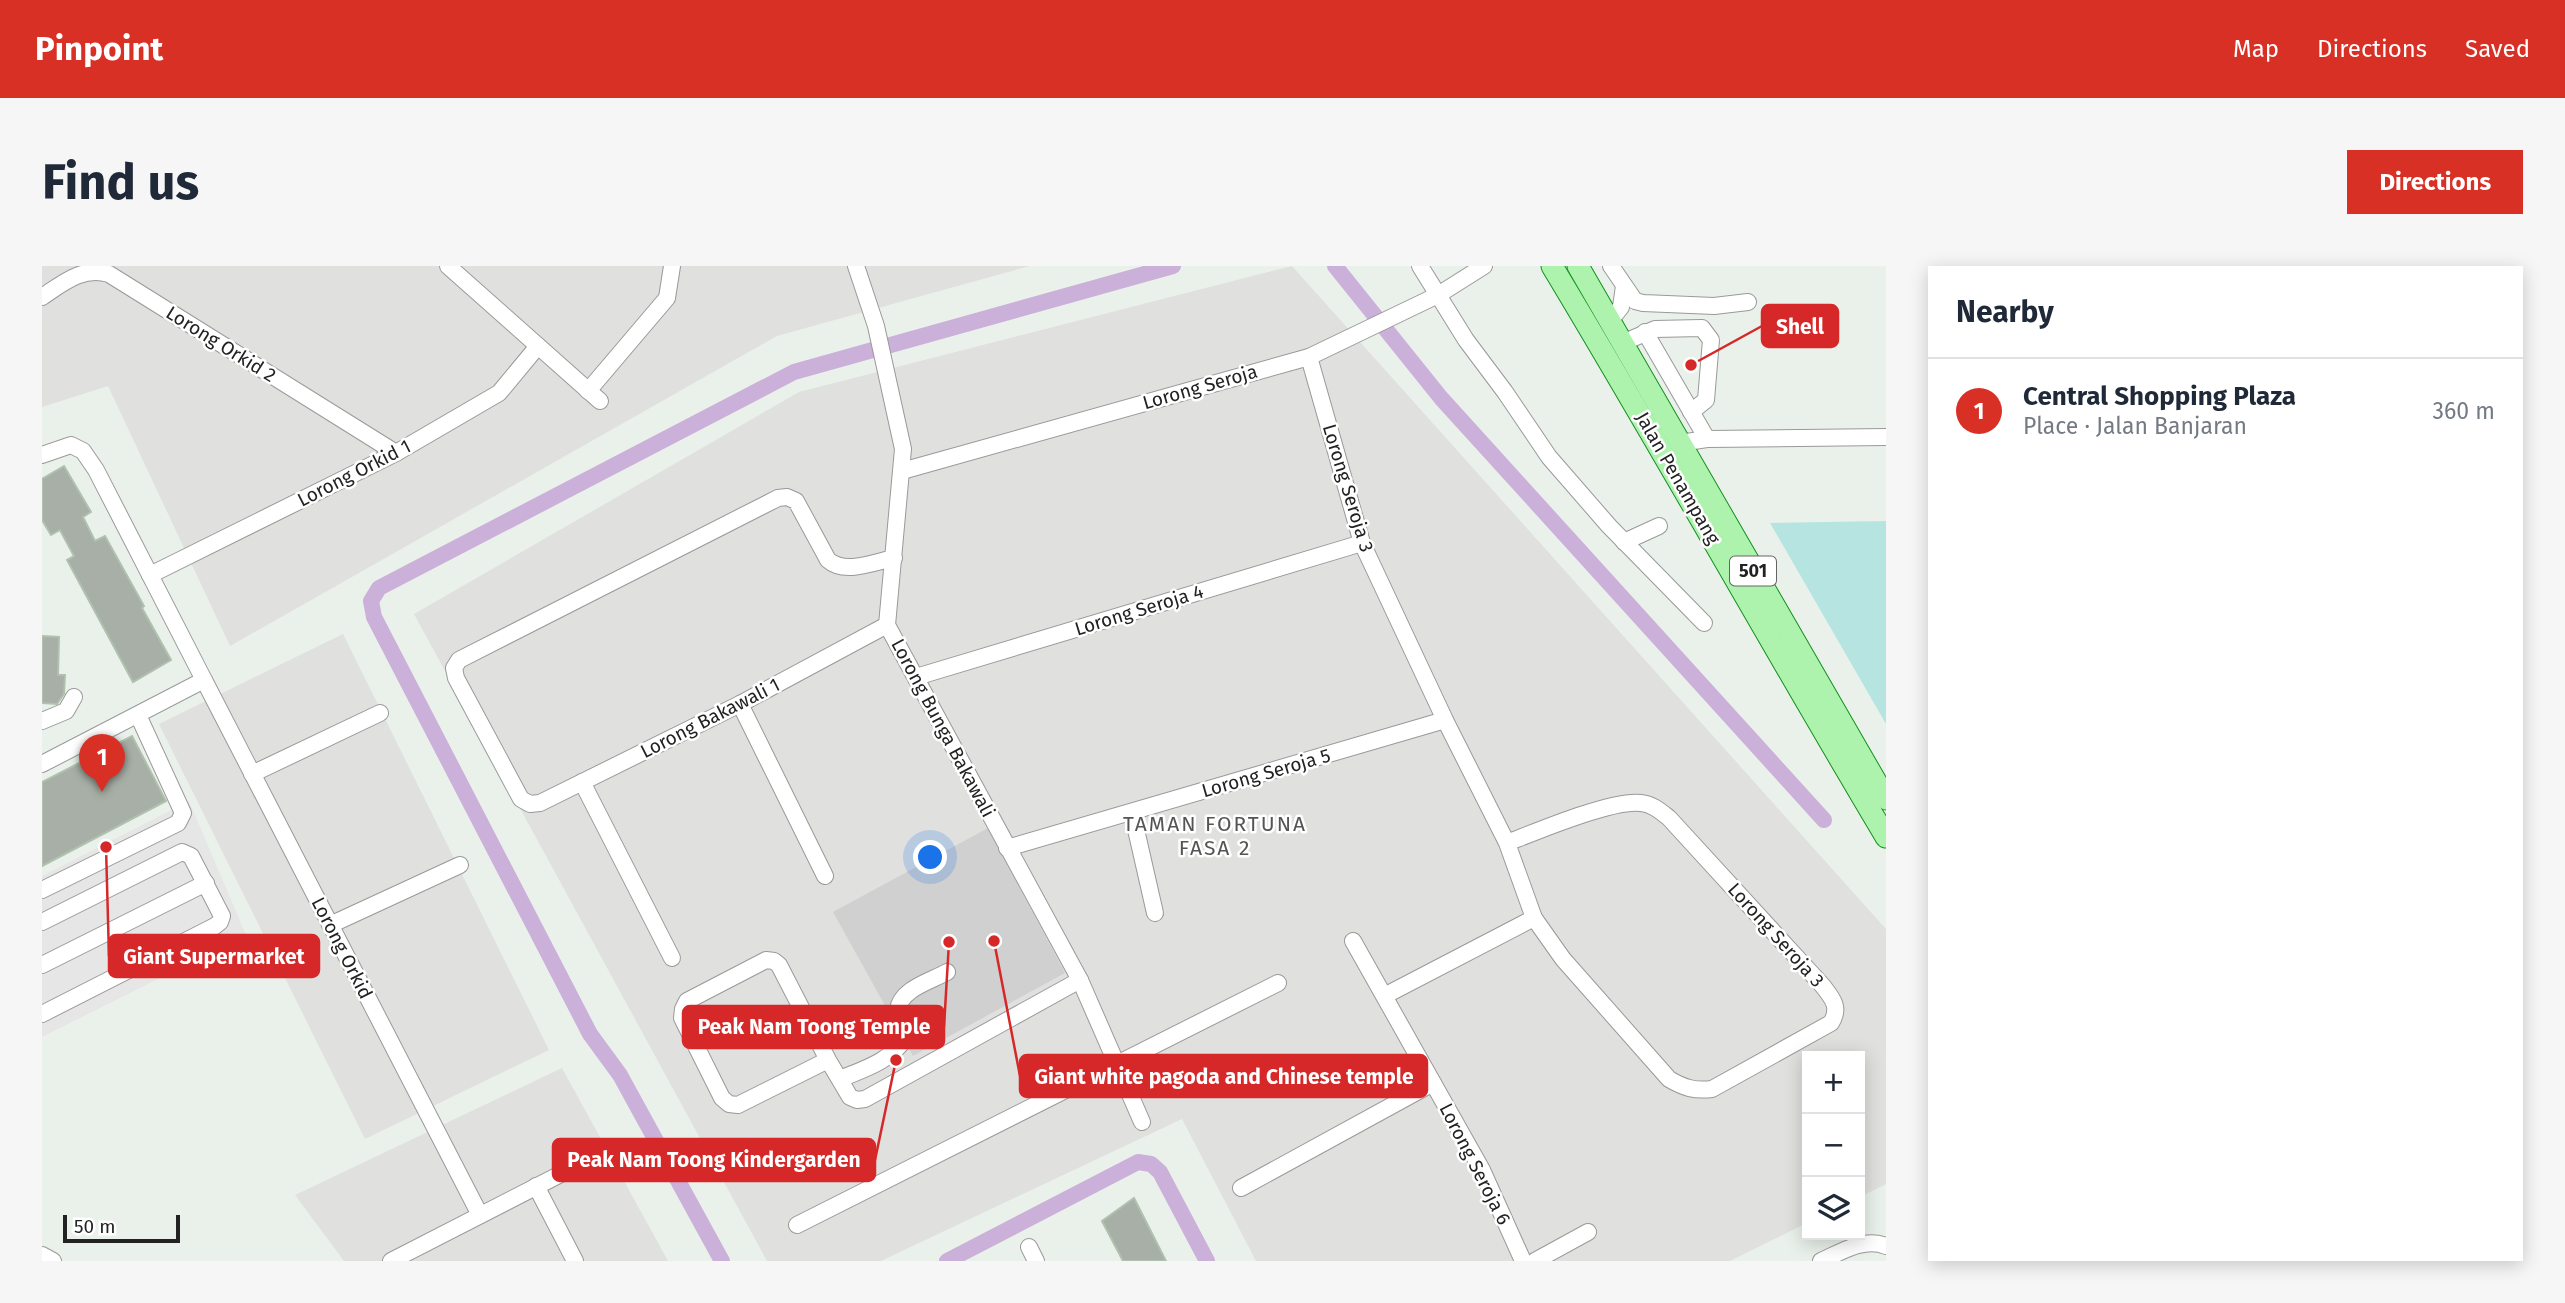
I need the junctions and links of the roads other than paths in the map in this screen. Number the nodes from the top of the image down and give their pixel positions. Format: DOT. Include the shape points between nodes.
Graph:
graph roads {
  1 [pos="449,266"];
  2 [pos="672,266"];
  3 [pos="856,266"];
  4 [pos="1420,266"];
  5 [pos="1484,266"];
  6 [pos="1552,266"];
  7 [pos="1578,266"];
  8 [pos="1611,266"];
  9 [pos="1624,286"];
  10 [pos="1438,295"];
  11 [pos="42,297"];
  12 [pos="1748,302"];
  13 [pos="1610,321"];
  14 [pos="1645,332"];
  15 [pos="1622,343"];
  16 [pos="538,346"];
  17 [pos="1309,357"];
  18 [pos="1634,401"];
  19 [pos="1691,412"];
  20 [pos="1886,437"];
  21 [pos="1707,439"];
  22 [pos="1680,443"];
  23 [pos="396,453"];
  24 [pos="42,455"];
  25 [pos="902,471"];
  26 [pos="1675,473"];
  27 [pos="1659,526"];
  28 [pos="1624,542"];
  29 [pos="1362,544"];
  30 [pos="894,558"];
  31 [pos="150,575"];
  32 [pos="1704,622"];
  33 [pos="887,625"];
  34 [pos="916,677"];
  35 [pos="204,680"];
  36 [pos="74,697"];
  37 [pos="1827,699"];
  38 [pos="740,704"];
  39 [pos="380,713"];
  40 [pos="138,715"];
  41 [pos="1445,720"];
  42 [pos="42,721"];
  43 [pos="42,764"];
  44 [pos="1886,773"];
  45 [pos="252,774"];
  46 [pos="582,782"];
  47 [pos="1886,799"];
  48 [pos="1132,812"];
  49 [pos="1886,837"];
  50 [pos="1507,843"];
  51 [pos="1007,848"];
  52 [pos="460,865"];
  53 [pos="825,876"];
  54 [pos="205,883"];
  55 [pos="42,890"];
  56 [pos="1155,913"];
  57 [pos="1534,918"];
  58 [pos="42,922"];
  59 [pos="330,925"];
  60 [pos="1353,941"];
  61 [pos="672,958"];
  62 [pos="42,965"];
  63 [pos="947,972"];
  64 [pos="1080,980"];
  65 [pos="1278,983"];
  66 [pos="1386,995"];
  67 [pos="42,1014"];
  68 [pos="828,1060"];
  69 [pos="1117,1066"];
  70 [pos="840,1079"];
  71 [pos="1433,1083"];
  72 [pos="1142,1122"];
  73 [pos="594,1157"];
  74 [pos="536,1186"];
  75 [pos="1241,1188"];
  76 [pos="480,1215"];
  77 [pos="797,1225"];
  78 [pos="1588,1232"];
  79 [pos="1886,1246"];
  80 [pos="42,1255"];
  81 [pos="53,1261"];
  82 [pos="391,1261"];
  83 [pos="575,1261"];
  84 [pos="1523,1261"];
  85 [pos="1535,1261"];
  86 [pos="1821,1261"];
  1 -- 16 [label="street"];
  2 -- 16 [label="street" via="667,298 594,396"];
  3 -- 25 [label="street, Lorong Bunga Bakawali" via="887,373 903,449"];
  4 -- 10 [label="street"];
  5 -- 10 [label="street, Lorong Seroja"];
  6 -- 18 [label="main road, Jalan Penampang / 501"];
  7 -- 13 [label="main road, Jalan Penampang / 501"];
  8 -- 9 [label="street"];
  9 -- 12 [label="street" via="1635,301 1643,303 1714,306"];
  9 -- 13 [label="street" via="1621,307"];
  10 -- 17 [label="street, Lorong Seroja"];
  10 -- 28 [label="street" via="1549,457"];
  11 -- 23 [label="street, Lorong Orkid 2" via="73,276 95,270 109,274"];
  13 -- 15 [label="main road, Jalan Penampang / 501"];
  14 -- 15 [label="street"];
  14 -- 19 [label="street"];
  14 -- 19 [label="street" via="1702,328 1711,340 1706,400"];
  15 -- 22 [label="main road, Jalan Penampang / 501"];
  16 -- 23 [label="street, Lorong Orkid 1" via="499,393"];
  17 -- 25 [label="street, Lorong Seroja"];
  17 -- 29 [label="street, Lorong Seroja 3"];
  18 -- 22 [label="main road"];
  18 -- 26 [label="main road, Jalan Penampang / 501"];
  19 -- 21 [label="street"];
  20 -- 21 [label="street"];
  21 -- 22 [label="street"];
  22 -- 26 [label="main road"];
  22 -- 37 [label="main road, Jalan Penampang / 501"];
  23 -- 31 [label="street, Lorong Orkid 1"];
  24 -- 31 [label="street" via="71,445 83,451"];
  25 -- 30 [label="street, Lorong Bunga Bakawali"];
  26 -- 49 [label="main road, Jalan Penampang / 501"];
  27 -- 28 [label="street"];
  28 -- 32 [label="street"];
  29 -- 34 [label="street, Lorong Seroja 4"];
  29 -- 41 [label="street, Lorong Seroja 3"];
  30 -- 33 [label="street, Lorong Bunga Bakawali"];
  30 -- 46 [label="street, Lorong Bakawali 1" via="835,567 796,501 778,498 459,660 454,668 456,678 522,799 540,803"];
  31 -- 35 [label="street, Lorong Orkid"];
  33 -- 34 [label="street, Lorong Bunga Bakawali"];
  33 -- 38 [label="street, Lorong Bakawali 1"];
  34 -- 51 [label="street, Lorong Bunga Bakawali"];
  35 -- 40 [label="street"];
  35 -- 45 [label="street, Lorong Orkid"];
  36 -- 42 [label="street" via="66,710"];
  37 -- 44 [label="main road" via="1867,742"];
  37 -- 47 [label="main road, Jalan Penampang / 501"];
  38 -- 46 [label="street, Lorong Bakawali 1"];
  38 -- 53 [label="street"];
  39 -- 45 [label="street"];
  40 -- 43 [label="street"];
  40 -- 55 [label="street" via="183,813 178,822"];
  41 -- 48 [label="street, Lorong Seroja 5"];
  41 -- 50 [label="street, Lorong Seroja 3"];
  45 -- 59 [label="street, Lorong Orkid"];
  46 -- 61 [label="street"];
  48 -- 51 [label="street, Lorong Seroja 5"];
  48 -- 56 [label="street"];
  50 -- 57 [label="street, Lorong Seroja 3"];
  50 -- 57 [label="street, Lorong Seroja 3" via="1623,804 1649,804 1669,818 1822,985 1837,1007 1836,1016 1712,1089 1684,1088 1669,1079 1563,959"];
  51 -- 64 [label="street, Lorong Bunga Bakawali"];
  52 -- 59 [label="street"];
  54 -- 58 [label="street" via="191,856 177,853"];
  54 -- 62 [label="street"];
  54 -- 67 [label="street" via="220,909 220,922"];
  57 -- 66 [label="street"];
  59 -- 76 [label="street, Lorong Orkid"];
  60 -- 66 [label="street, Lorong Seroja 6"];
  63 -- 70 [label="street" via="907,992 900,1002 905,1038 898,1049"];
  64 -- 69 [label="street, Lorong Bunga Bakawali"];
  64 -- 70 [label="street" via="864,1099 850,1097"];
  65 -- 69 [label="street"];
  66 -- 71 [label="street, Lorong Seroja 6"];
  68 -- 68 [label="street" via="738,1105 729,1104 682,1018 682,1009 687,1001 774,961"];
  68 -- 70 [label="street"];
  69 -- 72 [label="street, Lorong Bunga Bakawali"];
  69 -- 77 [label="street"];
  71 -- 75 [label="street"];
  71 -- 84 [label="street, Lorong Seroja 6" via="1482,1170"];
  73 -- 74 [label="street"];
  74 -- 76 [label="street"];
  74 -- 83 [label="street"];
  76 -- 82 [label="street"];
  78 -- 85 [label="street"];
  79 -- 86 [label="street" via="1861,1244"];
  80 -- 81 [label="street"];
}
